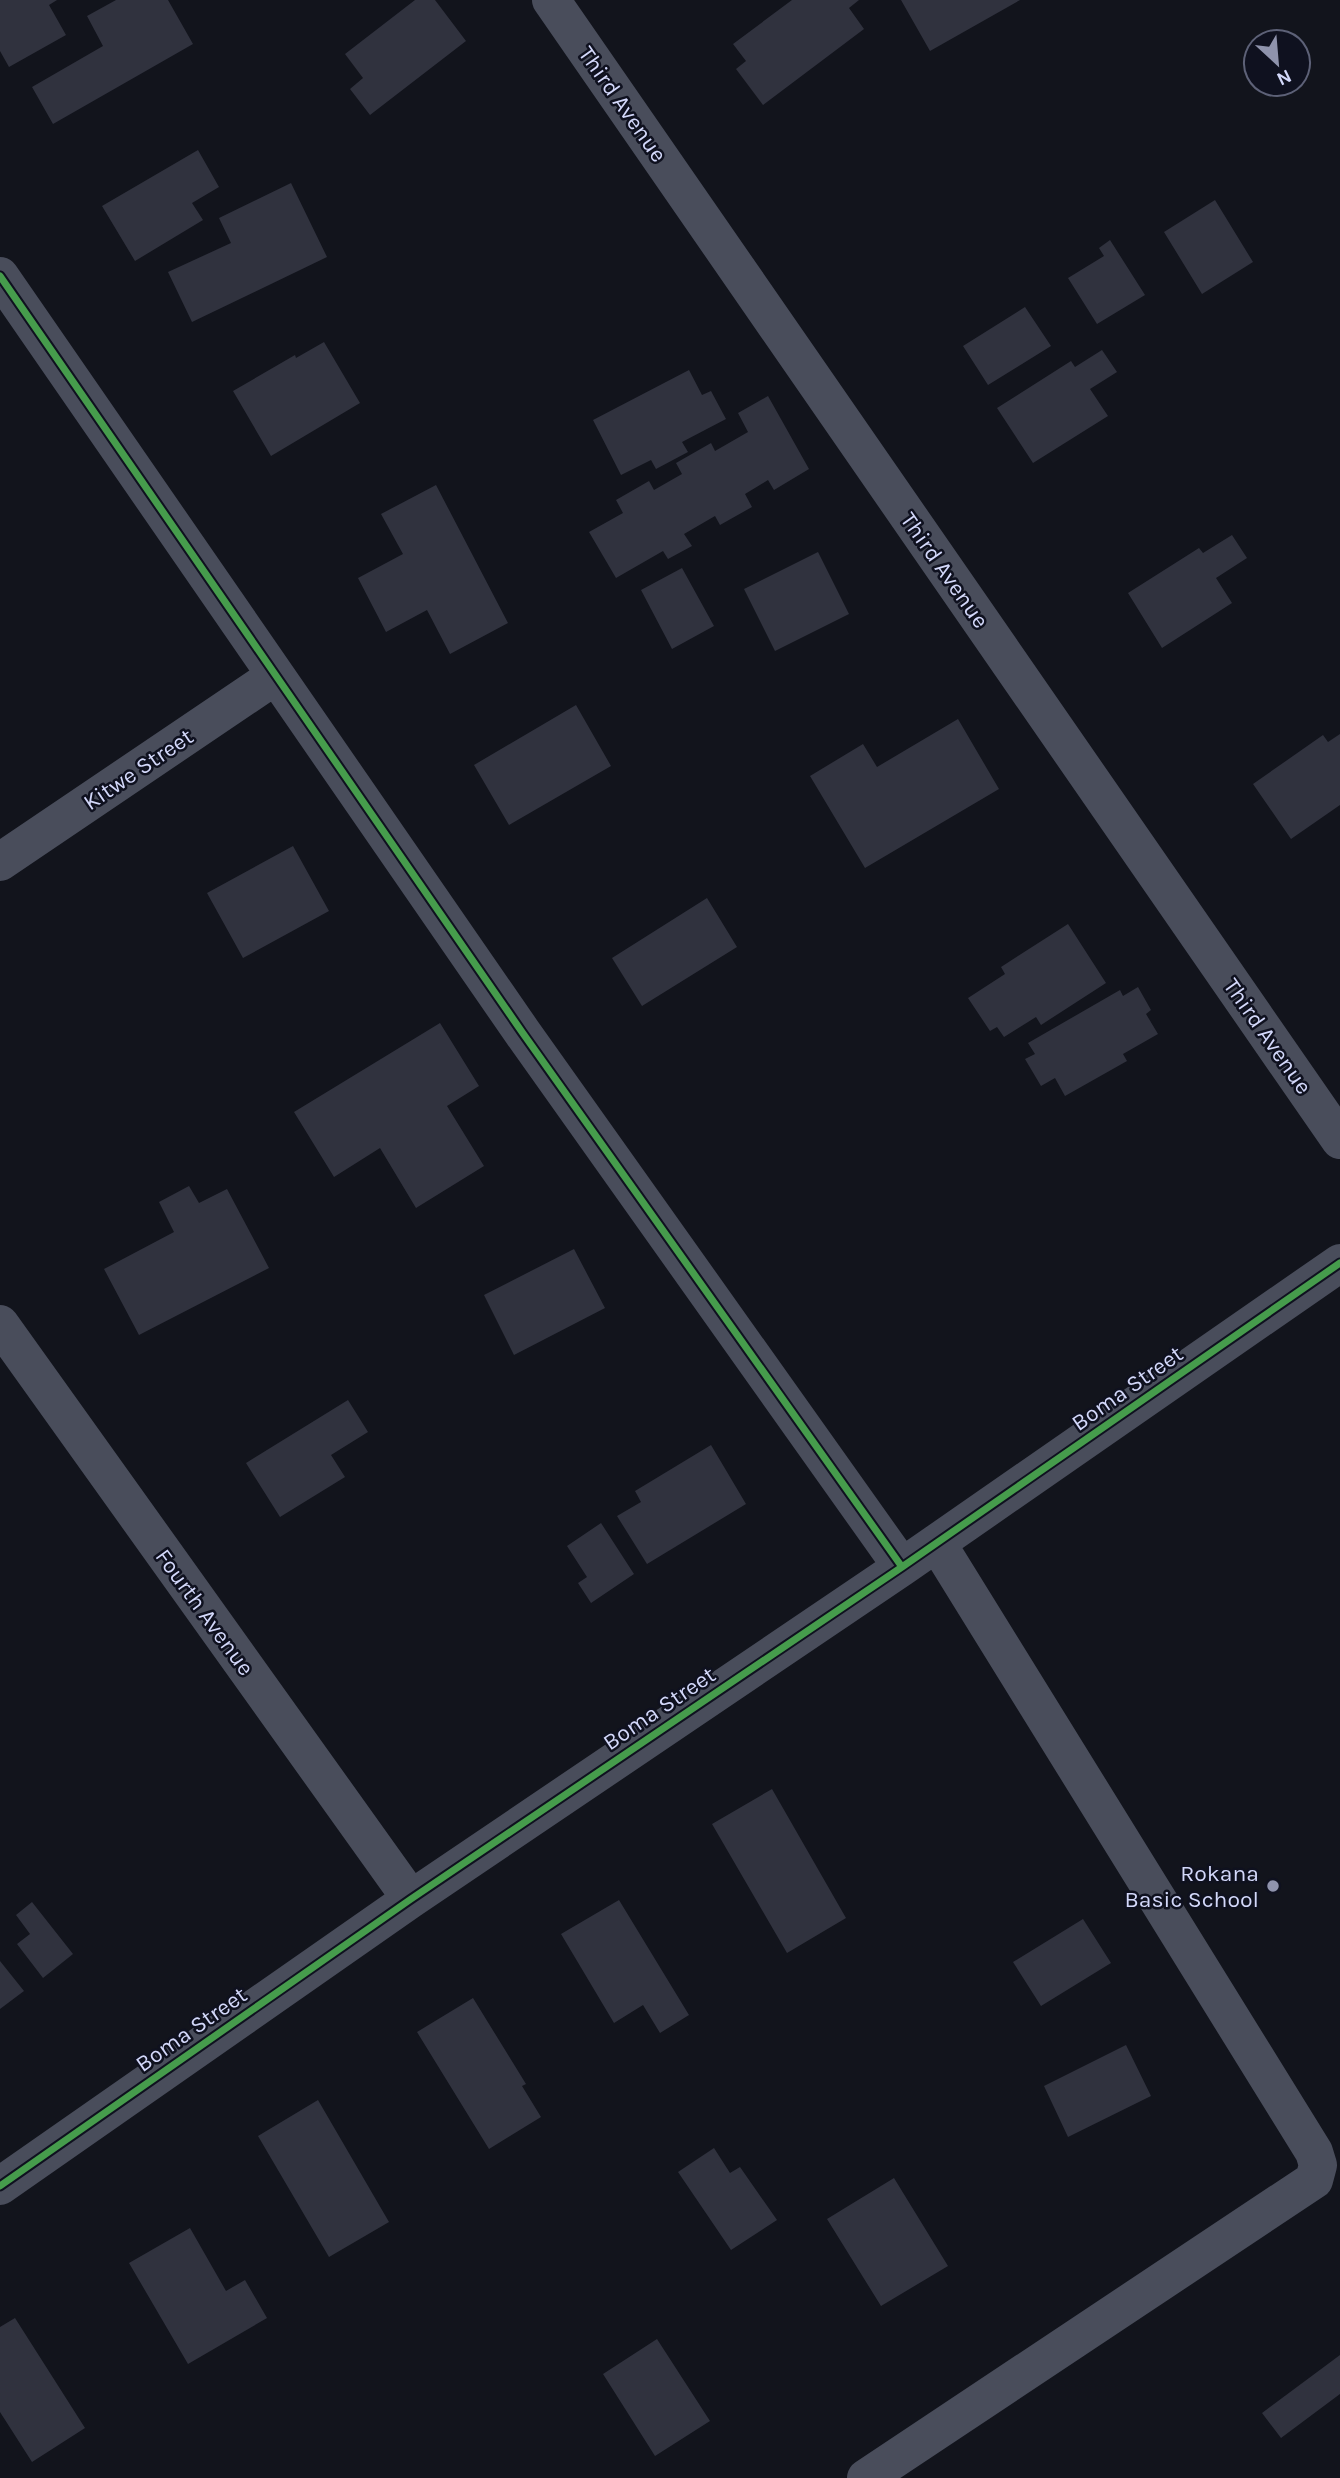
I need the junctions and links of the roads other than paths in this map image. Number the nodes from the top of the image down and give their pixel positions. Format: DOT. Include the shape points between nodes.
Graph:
graph roads {
  1 [pos="551,0"];
  2 [pos="0,276"];
  3 [pos="275,676"];
  4 [pos="0,862"];
  5 [pos="1340,1140"];
  6 [pos="1340,1263"];
  7 [pos="0,1324"];
  8 [pos="937,1543"];
  9 [pos="902,1567"];
  10 [pos="411,1899"];
  11 [pos="0,2186"];
  12 [pos="866,2478"];
  1 -- 5 [label="street, Third Avenue"];
  2 -- 3 [label="street"];
  3 -- 4 [label="street, Kitwe Street"];
  3 -- 9 [label="street"];
  6 -- 8 [label="street, Boma Street"];
  7 -- 10 [label="street, Fourth Avenue"];
  8 -- 9 [label="street, Boma Street"];
  8 -- 12 [label="street" via="1318,2165 1314,2180"];
  9 -- 10 [label="street, Boma Street"];
  10 -- 11 [label="street, Boma Street"];
}
